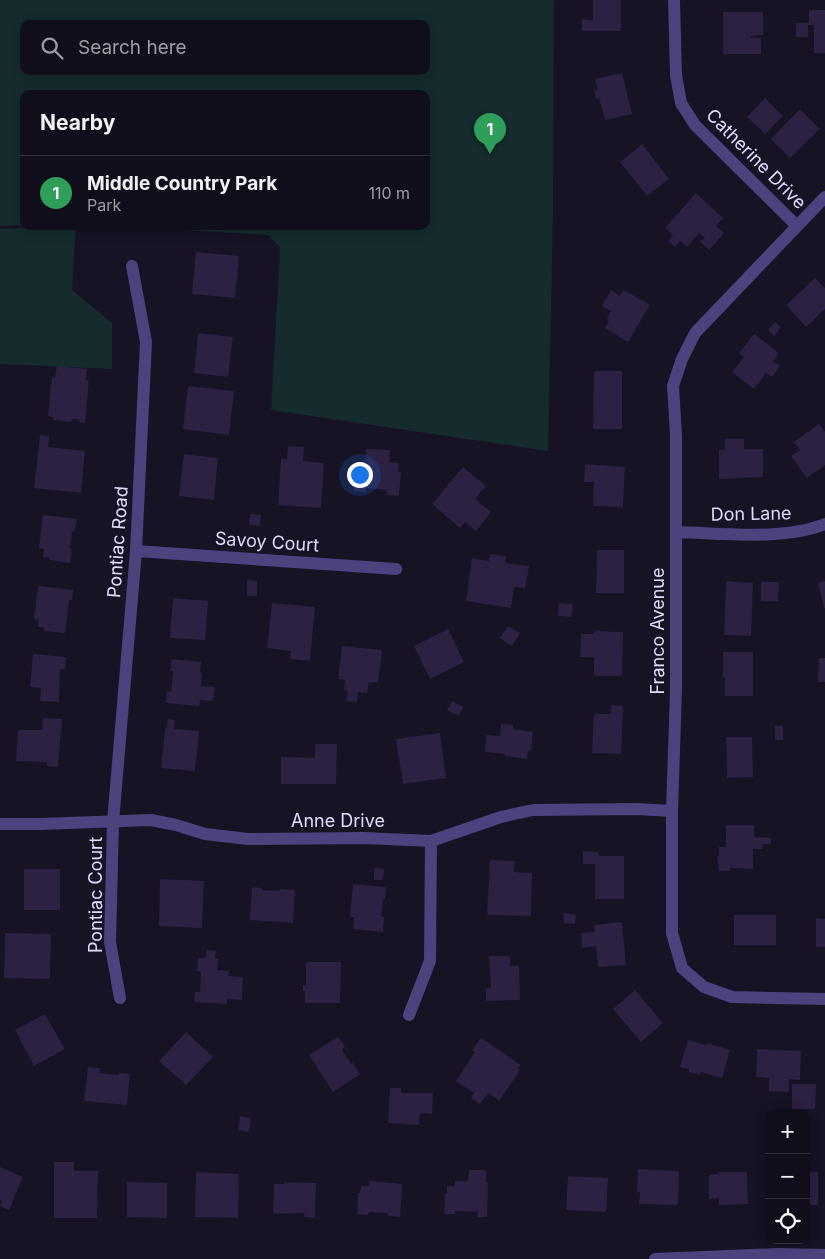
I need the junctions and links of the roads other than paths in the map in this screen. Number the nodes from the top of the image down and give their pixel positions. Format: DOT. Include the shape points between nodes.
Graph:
graph roads {
  1 [pos="674,0"];
  2 [pos="825,197"];
  3 [pos="797,226"];
  4 [pos="132,266"];
  5 [pos="825,524"];
  6 [pos="676,532"];
  7 [pos="136,550"];
  8 [pos="396,569"];
  9 [pos="672,811"];
  10 [pos="113,822"];
  11 [pos="0,824"];
  12 [pos="431,841"];
  13 [pos="120,998"];
  14 [pos="825,999"];
  15 [pos="408,1015"];
  16 [pos="825,1255"];
  17 [pos="671,1258"];
  18 [pos="656,1259"];
  1 -- 3 [label="street, Catherine Drive" via="676,75 681,103 695,125"];
  2 -- 3 [label="street, Franco Avenue"];
  3 -- 6 [label="street, Franco Avenue" via="695,333 682,359 673,386"];
  4 -- 7 [label="street, Pontiac Road" via="146,342"];
  5 -- 6 [label="street, Don Lane" via="813,529 767,535"];
  6 -- 9 [label="street, Franco Avenue"];
  7 -- 8 [label="street, Savoy Court"];
  7 -- 10 [label="street, Pontiac Road"];
  9 -- 12 [label="street, Anne Drive" via="533,810 501,817"];
  9 -- 14 [label="street, Franco Avenue" via="672,933 682,968 704,987 732,997"];
  10 -- 11 [label="street, Anne Drive"];
  10 -- 12 [label="street, Anne Drive" via="151,820 206,834 248,838"];
  10 -- 13 [label="street, Pontiac Court" via="110,942"];
  12 -- 15 [label="street" via="430,961"];
  16 -- 17 [label="street"];
  17 -- 18 [label="street"];
}
